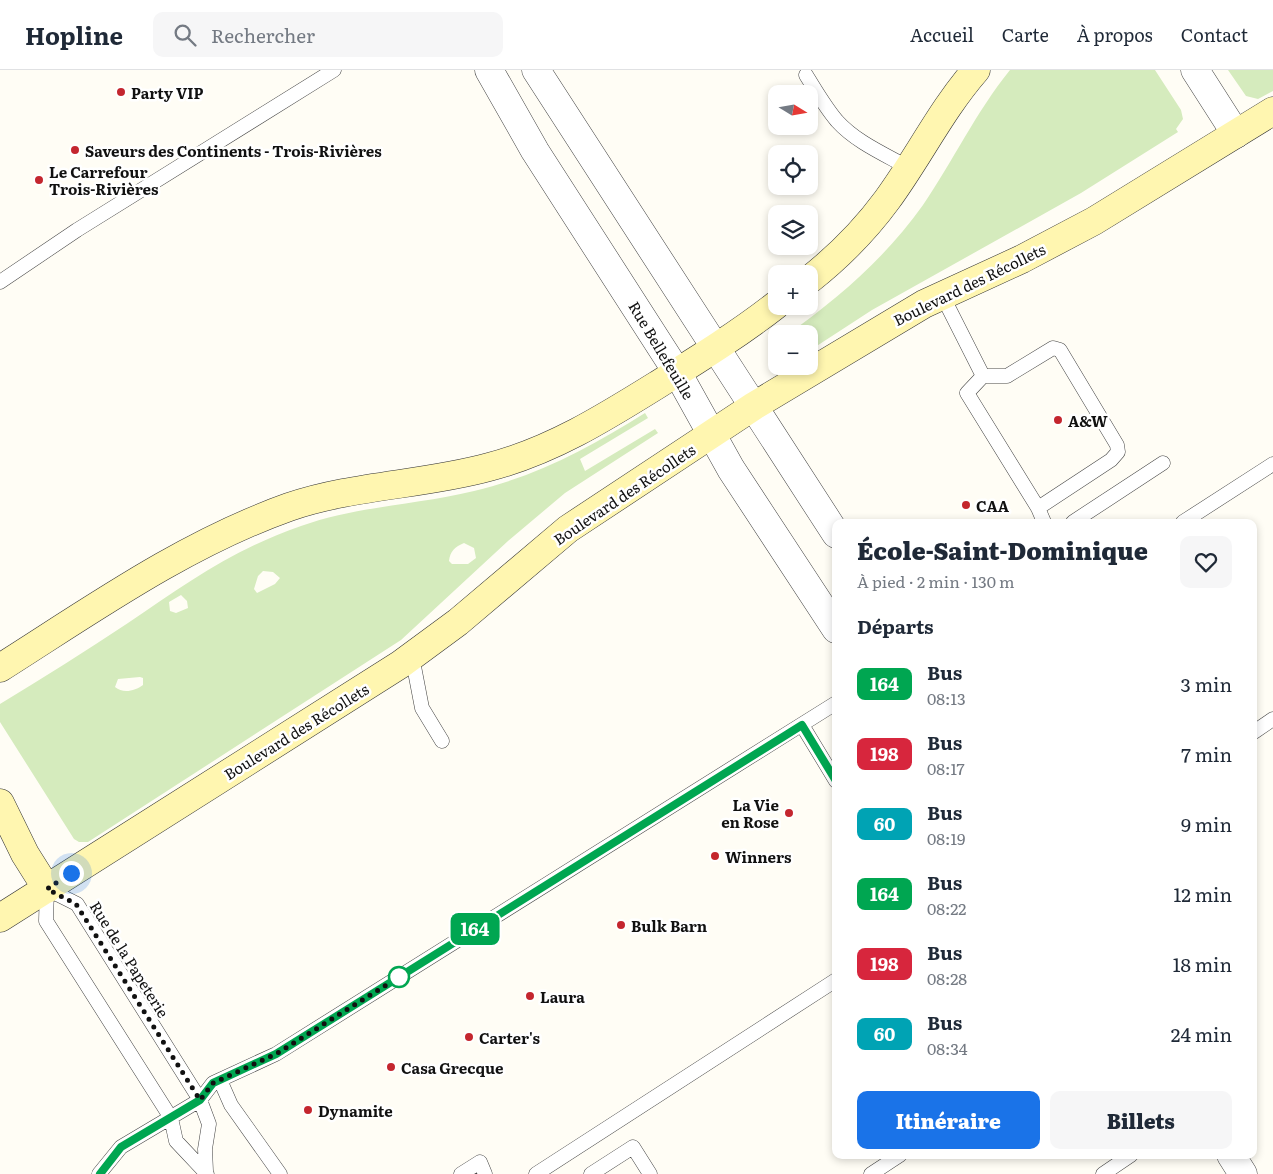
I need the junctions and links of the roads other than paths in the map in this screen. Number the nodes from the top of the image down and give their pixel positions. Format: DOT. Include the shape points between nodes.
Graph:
graph roads {
  1 [pos="334,70"];
  2 [pos="490,70"];
  3 [pos="536,70"];
  4 [pos="976,70"];
  5 [pos="1195,70"];
  6 [pos="806,76"];
  7 [pos="1273,111"];
  8 [pos="1236,134"];
  9 [pos="909,168"];
  10 [pos="818,272"];
  11 [pos="0,282"];
  12 [pos="942,295"];
  13 [pos="768,311"];
  14 [pos="714,348"];
  15 [pos="677,372"];
  16 [pos="983,376"];
  17 [pos="754,406"];
  18 [pos="712,434"];
  19 [pos="1163,463"];
  20 [pos="1273,464"];
  21 [pos="1038,508"];
  22 [pos="1043,519"];
  23 [pos="1078,519"];
  24 [pos="1188,519"];
  25 [pos="832,528"];
  26 [pos="832,623"];
  27 [pos="412,656"];
  28 [pos="0,668"];
  29 [pos="832,706"];
  30 [pos="1273,719"];
  31 [pos="802,725"];
  32 [pos="1257,730"];
  33 [pos="442,741"];
  34 [pos="832,774"];
  35 [pos="0,803"];
  36 [pos="47,889"];
  37 [pos="0,918"];
  38 [pos="832,983"];
  39 [pos="220,1080"];
  40 [pos="200,1100"];
  41 [pos="170,1118"];
  42 [pos="894,1159"];
  43 [pos="1125,1159"];
  44 [pos="1234,1159"];
  45 [pos="206,1173"];
  46 [pos="100,1174"];
  47 [pos="280,1174"];
  48 [pos="461,1174"];
  49 [pos="485,1174"];
  50 [pos="536,1174"];
  51 [pos="591,1174"];
  52 [pos="650,1174"];
  53 [pos="871,1174"];
  54 [pos="1103,1174"];
  55 [pos="1243,1174"];
  1 -- 11 [label="lane" via="77,230"];
  2 -- 15 [label="street, Rue Bellefeuille" via="535,152"];
  3 -- 14 [label="street"];
  4 -- 9 [label="main road" via="951,102"];
  5 -- 8 [label="street"];
  6 -- 9 [label="lane" via="827,108 849,132"];
  7 -- 8 [label="main road, Boulevard des Récollets"];
  8 -- 12 [label="main road, Boulevard des Récollets" via="1094,221 1022,259"];
  9 -- 10 [label="main road" via="857,236"];
  12 -- 16 [label="lane"];
  12 -- 17 [label="main road, Boulevard des Récollets"];
  13 -- 14 [label="main road"];
  14 -- 15 [label="main road"];
  14 -- 17 [label="street"];
  15 -- 18 [label="street, Rue Bellefeuille"];
  15 -- 28 [label="main road" via="580,431 523,457 457,475 308,502 231,530 164,566"];
  16 -- 21 [label="lane" via="967,393"];
  16 -- 21 [label="lane" via="1007,376 1047,350 1060,350 1117,445 1118,452 1112,460"];
  17 -- 18 [label="main road, Boulevard des Récollets"];
  17 -- 25 [label="street"];
  18 -- 26 [label="street, Rue Bellefeuille"];
  18 -- 27 [label="main road, Boulevard des Récollets" via="568,529 458,622"];
  19 -- 23 [label="lane"];
  20 -- 24 [label="lane"];
  21 -- 22 [label="lane"];
  27 -- 33 [label="lane" via="422,708"];
  27 -- 36 [label="main road, Boulevard des Récollets"];
  29 -- 31 [label="lane"];
  30 -- 32 [label="lane"];
  31 -- 34 [label="lane"];
  31 -- 39 [label="lane" via="276,1054"];
  35 -- 36 [label="main road" via="25,854"];
  36 -- 37 [label="main road, Boulevard des Récollets"];
  36 -- 40 [label="lane, Rue de la Papeterie" via="76,904"];
  36 -- 41 [label="lane, Rue de la Papeterie" via="46,921"];
  38 -- 50 [label="lane"];
  39 -- 40 [label="lane" via="213,1083"];
  39 -- 47 [label="lane" via="231,1105"];
  40 -- 41 [label="lane"];
  40 -- 45 [label="lane, Rue de la Papeterie" via="209,1124 204,1149"];
  41 -- 45 [label="lane, Rue de la Papeterie" via="176,1140"];
  41 -- 46 [label="lane" via="121,1147"];
  42 -- 53 [label="lane"];
  43 -- 54 [label="lane"];
  44 -- 55 [label="street"];
  48 -- 49 [label="lane" via="480,1162"];
  51 -- 52 [label="lane" via="633,1147"];
}
